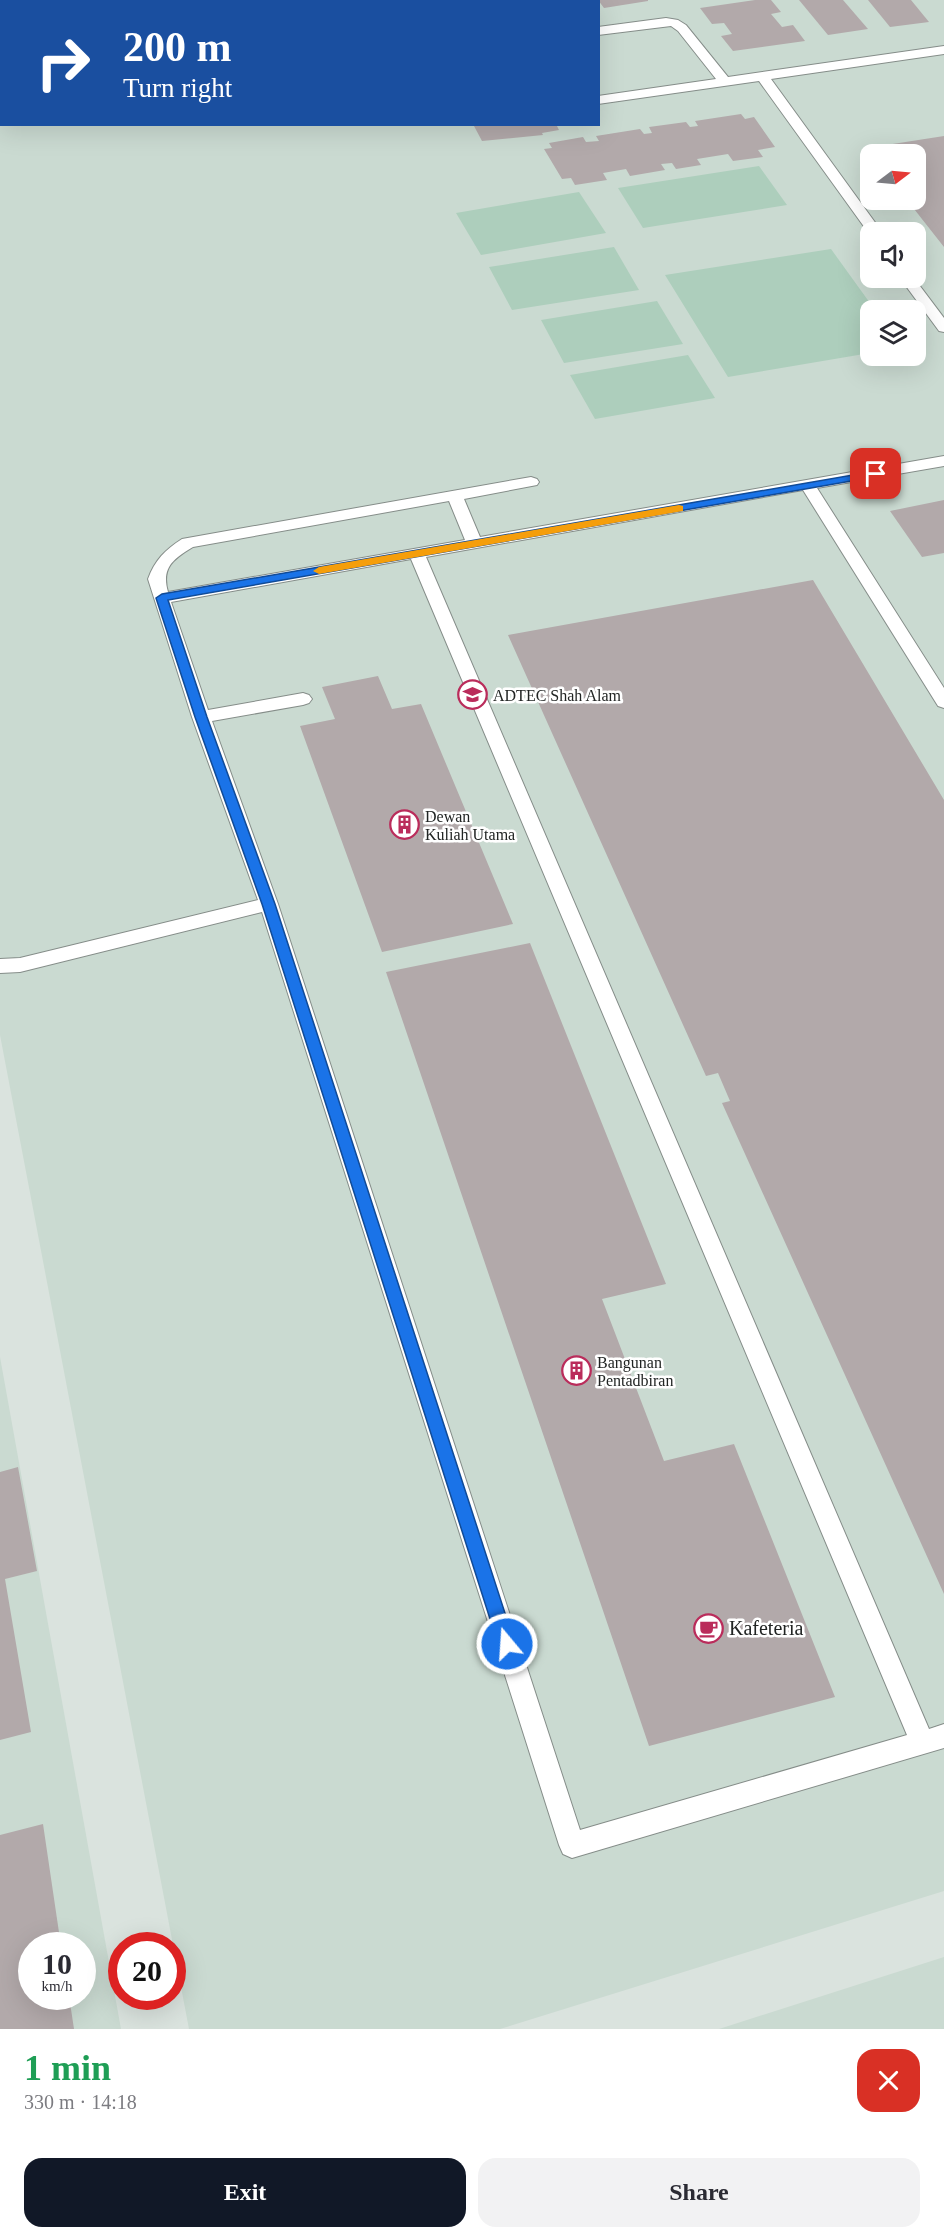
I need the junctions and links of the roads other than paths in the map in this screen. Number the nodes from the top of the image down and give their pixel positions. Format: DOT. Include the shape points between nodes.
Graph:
graph roads {
  1 [pos="600,31"];
  2 [pos="944,50"];
  3 [pos="763,77"];
  4 [pos="724,81"];
  5 [pos="600,100"];
  6 [pos="868,222"];
  7 [pos="914,288"];
  8 [pos="944,328"];
  9 [pos="944,462"];
  10 [pos="531,482"];
  11 [pos="808,486"];
  12 [pos="454,495"];
  13 [pos="475,544"];
  14 [pos="417,554"];
  15 [pos="162,598"];
  16 [pos="943,698"];
  17 [pos="303,699"];
  18 [pos="201,717"];
  19 [pos="269,904"];
  20 [pos="0,966"];
  21 [pos="933,1739"];
  1 -- 4 [label="lane" via="674,23"];
  2 -- 3 [label="lane"];
  3 -- 4 [label="lane"];
  3 -- 6 [label="lane"];
  4 -- 5 [label="lane"];
  7 -- 8 [label="lane"];
  9 -- 11 [label="lane"];
  10 -- 12 [label="lane"];
  11 -- 13 [label="lane"];
  11 -- 16 [label="lane"];
  12 -- 13 [label="lane"];
  12 -- 15 [label="lane" via="188,543 171,553 161,566 156,579"];
  13 -- 14 [label="lane"];
  14 -- 15 [label="lane"];
  14 -- 21 [label="lane"];
  15 -- 18 [label="lane"];
  17 -- 18 [label="lane"];
  18 -- 19 [label="lane"];
  19 -- 20 [label="lane" via="20,965"];
  19 -- 21 [label="lane" via="572,1845"];
}
